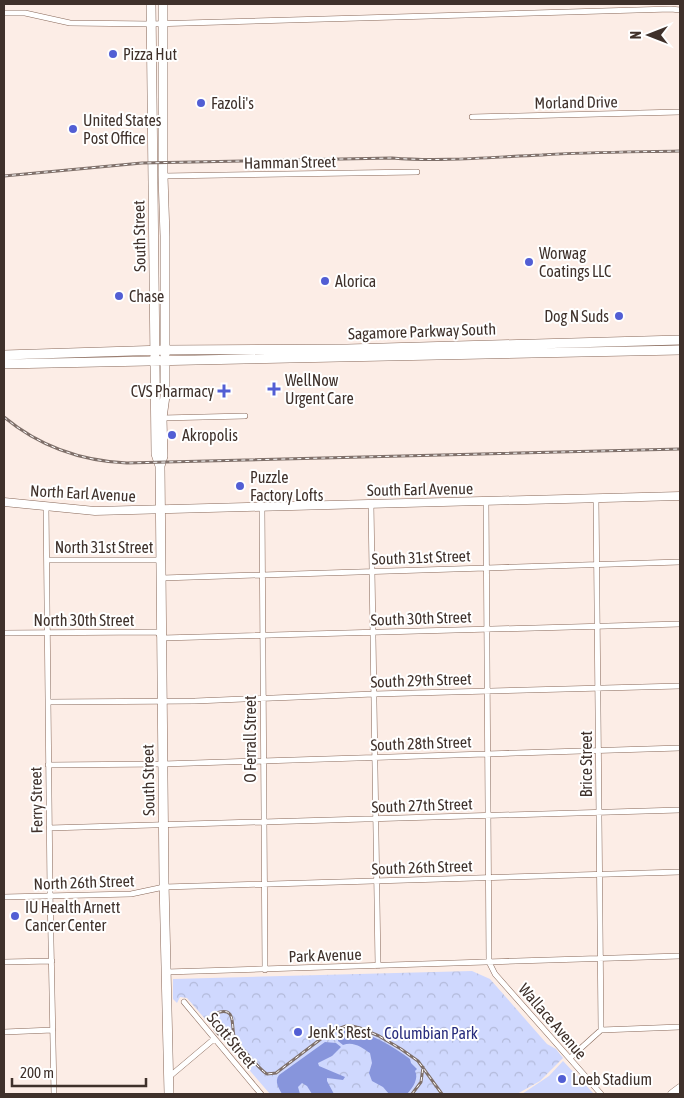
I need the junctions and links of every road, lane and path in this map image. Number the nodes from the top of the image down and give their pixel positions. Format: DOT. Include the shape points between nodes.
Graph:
graph roads {
  1 [pos="151,4"];
  2 [pos="163,4"];
  3 [pos="680,10"];
  4 [pos="4,13"];
  5 [pos="163,23"];
  6 [pos="151,24"];
  7 [pos="680,112"];
  8 [pos="472,117"];
  9 [pos="158,123"];
  10 [pos="417,172"];
  11 [pos="163,176"];
  12 [pos="680,340"];
  13 [pos="680,350"];
  14 [pos="160,351"];
  15 [pos="4,355"];
  16 [pos="161,361"];
  17 [pos="4,364"];
  18 [pos="245,416"];
  19 [pos="162,418"];
  20 [pos="160,466"];
  21 [pos="680,496"];
  22 [pos="596,498"];
  23 [pos="486,501"];
  24 [pos="4,502"];
  25 [pos="371,504"];
  26 [pos="46,506"];
  27 [pos="262,507"];
  28 [pos="161,509"];
  29 [pos="47,560"];
  30 [pos="162,560"];
  31 [pos="680,562"];
  32 [pos="597,564"];
  33 [pos="487,568"];
  34 [pos="372,571"];
  35 [pos="262,574"];
  36 [pos="162,578"];
  37 [pos="680,624"];
  38 [pos="598,625"];
  39 [pos="487,628"];
  40 [pos="373,632"];
  41 [pos="4,633"];
  42 [pos="47,633"];
  43 [pos="262,636"];
  44 [pos="162,638"];
  45 [pos="680,686"];
  46 [pos="598,688"];
  47 [pos="487,691"];
  48 [pos="374,694"];
  49 [pos="263,698"];
  50 [pos="162,701"];
  51 [pos="48,702"];
  52 [pos="680,748"];
  53 [pos="599,751"];
  54 [pos="488,753"];
  55 [pos="374,757"];
  56 [pos="263,760"];
  57 [pos="163,764"];
  58 [pos="48,765"];
  59 [pos="680,810"];
  60 [pos="599,812"];
  61 [pos="488,815"];
  62 [pos="375,819"];
  63 [pos="264,822"];
  64 [pos="164,826"];
  65 [pos="49,828"];
  66 [pos="680,872"];
  67 [pos="600,874"];
  68 [pos="488,877"];
  69 [pos="376,881"];
  70 [pos="264,885"];
  71 [pos="164,887"];
  72 [pos="50,896"];
  73 [pos="4,897"];
  74 [pos="680,956"];
  75 [pos="600,958"];
  76 [pos="52,960"];
  77 [pos="4,962"];
  78 [pos="486,962"];
  79 [pos="378,966"];
  80 [pos="265,970"];
  81 [pos="166,972"];
  82 [pos="184,1002"];
  83 [pos="680,1027"];
  84 [pos="53,1030"];
  85 [pos="601,1030"];
  86 [pos="4,1032"];
  87 [pos="214,1039"];
  88 [pos="570,1058"];
  89 [pos="169,1078"];
  90 [pos="680,1088"];
  91 [pos="258,1093"];
  92 [pos="54,1094"];
  93 [pos="169,1094"];
  94 [pos="601,1094"];
  95 [pos="672,1094"];
  1 -- 6 [label="main road, South Street"];
  2 -- 5 [label="main road, South Street"];
  3 -- 5 [label="street"];
  4 -- 6 [label="street" via="25,13 70,24"];
  5 -- 6 [label="street"];
  5 -- 9 [label="main road, South Street"];
  6 -- 9 [label="main road, South Street"];
  7 -- 8 [label="street, Morland Drive"];
  9 -- 11 [label="main road, South Street"];
  9 -- 14 [label="main road, South Street"];
  10 -- 11 [label="street, Hamman Street"];
  11 -- 14 [label="main road, South Street"];
  12 -- 14 [label="main road, Sagamore Parkway South"];
  13 -- 16 [label="main road, Sagamore Parkway South"];
  14 -- 15 [label="main road, Sagamore Parkway South"];
  14 -- 16 [label="main road, South Street"];
  16 -- 17 [label="main road, Sagamore Parkway South"];
  16 -- 19 [label="main road, South Street" via="165,396"];
  16 -- 20 [label="main road, South Street" via="156,457"];
  18 -- 19 [label="street"];
  19 -- 20 [label="main road, South Street"];
  20 -- 28 [label="main road, South Street"];
  21 -- 22 [label="street, South Earl Avenue"];
  22 -- 23 [label="street, South Earl Avenue"];
  22 -- 32 [label="street, Brice Street"];
  23 -- 25 [label="street, South Earl Avenue"];
  23 -- 33 [label="street"];
  24 -- 26 [label="street, North Earl Avenue"];
  25 -- 27 [label="street, South Earl Avenue"];
  25 -- 34 [label="street"];
  26 -- 28 [label="street, North Earl Avenue" via="95,510"];
  26 -- 29 [label="street, Ferry Street"];
  27 -- 28 [label="street, South Earl Avenue"];
  27 -- 35 [label="street, O Ferrall Street"];
  28 -- 30 [label="main road, South Street"];
  29 -- 30 [label="street, North 31st Street"];
  29 -- 42 [label="street, Ferry Street"];
  30 -- 36 [label="main road, South Street"];
  31 -- 32 [label="street, South 31st Street"];
  32 -- 33 [label="street, South 31st Street"];
  32 -- 38 [label="street, Brice Street"];
  33 -- 34 [label="street, South 31st Street"];
  33 -- 39 [label="street"];
  34 -- 35 [label="street, South 31st Street"];
  34 -- 40 [label="street"];
  35 -- 36 [label="street, South 31st Street"];
  35 -- 43 [label="street, O Ferrall Street"];
  36 -- 44 [label="main road, South Street"];
  37 -- 38 [label="street, South 30th Street"];
  38 -- 39 [label="street, South 30th Street"];
  38 -- 46 [label="street, Brice Street"];
  39 -- 40 [label="street, South 30th Street"];
  39 -- 47 [label="street"];
  40 -- 43 [label="street, South 30th Street"];
  40 -- 48 [label="street"];
  41 -- 42 [label="street, North 30th Street"];
  42 -- 44 [label="street, North 30th Street" via="157,632"];
  42 -- 51 [label="street, Ferry Street"];
  43 -- 44 [label="street, South 30th Street"];
  43 -- 49 [label="street, O Ferrall Street"];
  44 -- 50 [label="main road, South Street"];
  45 -- 46 [label="street, South 29th Street"];
  46 -- 47 [label="street, South 29th Street"];
  46 -- 53 [label="street, Brice Street"];
  47 -- 48 [label="street, South 29th Street"];
  47 -- 54 [label="street"];
  48 -- 49 [label="street, South 29th Street"];
  48 -- 55 [label="street"];
  49 -- 50 [label="street, South 29th Street"];
  49 -- 56 [label="street, O Ferrall Street"];
  50 -- 51 [label="street, South 29th Street"];
  50 -- 57 [label="main road, South Street"];
  51 -- 58 [label="street, Ferry Street"];
  52 -- 53 [label="street, South 28th Street"];
  53 -- 54 [label="street, South 28th Street"];
  53 -- 60 [label="street, Brice Street"];
  54 -- 55 [label="street, South 28th Street"];
  54 -- 61 [label="street"];
  55 -- 56 [label="street, South 28th Street"];
  55 -- 62 [label="street"];
  56 -- 57 [label="street, South 28th Street"];
  56 -- 63 [label="street, O Ferrall Street"];
  57 -- 58 [label="street, South 28th Street"];
  57 -- 64 [label="main road, South Street"];
  58 -- 65 [label="street, Ferry Street"];
  59 -- 60 [label="street, South 27th Street"];
  60 -- 61 [label="street, South 27th Street"];
  60 -- 67 [label="street, Brice Street"];
  61 -- 62 [label="street, South 27th Street"];
  61 -- 68 [label="street"];
  62 -- 63 [label="street, South 27th Street"];
  62 -- 69 [label="street"];
  63 -- 64 [label="street, South 27th Street"];
  63 -- 70 [label="street, O Ferrall Street"];
  64 -- 65 [label="street, South 27th Street"];
  64 -- 71 [label="main road, South Street"];
  65 -- 72 [label="street, Ferry Street"];
  66 -- 67 [label="street, South 26th Street"];
  67 -- 68 [label="street, South 26th Street"];
  67 -- 75 [label="street, Brice Street"];
  68 -- 69 [label="street, South 26th Street"];
  68 -- 78 [label="street"];
  69 -- 70 [label="street, South 26th Street"];
  69 -- 79 [label="street"];
  70 -- 71 [label="street, South 26th Street"];
  70 -- 80 [label="street, O Ferrall Street"];
  71 -- 72 [label="street, North 26th Street" via="131,894"];
  71 -- 81 [label="main road, South Street"];
  72 -- 73 [label="street, North 26th Street"];
  72 -- 76 [label="street, Ferry Street"];
  74 -- 75 [label="street, Park Avenue"];
  75 -- 78 [label="street, Park Avenue"];
  75 -- 85 [label="street, Brice Street"];
  76 -- 77 [label="street"];
  76 -- 84 [label="street, Ferry Street"];
  78 -- 79 [label="street, Park Avenue"];
  78 -- 88 [label="street, Wallace Avenue"];
  79 -- 80 [label="street, Park Avenue"];
  80 -- 81 [label="street, Park Avenue"];
  81 -- 89 [label="main road, South Street"];
  82 -- 87 [label="street, Scott Street"];
  83 -- 85 [label="street"];
  84 -- 86 [label="street"];
  84 -- 92 [label="street, Ferry Street"];
  85 -- 88 [label="street"];
  87 -- 89 [label="street"];
  87 -- 91 [label="street, Scott Street"];
  88 -- 94 [label="street, Wallace Avenue"];
  89 -- 93 [label="main road, South Street"];
  90 -- 95 [label="street"];
}
